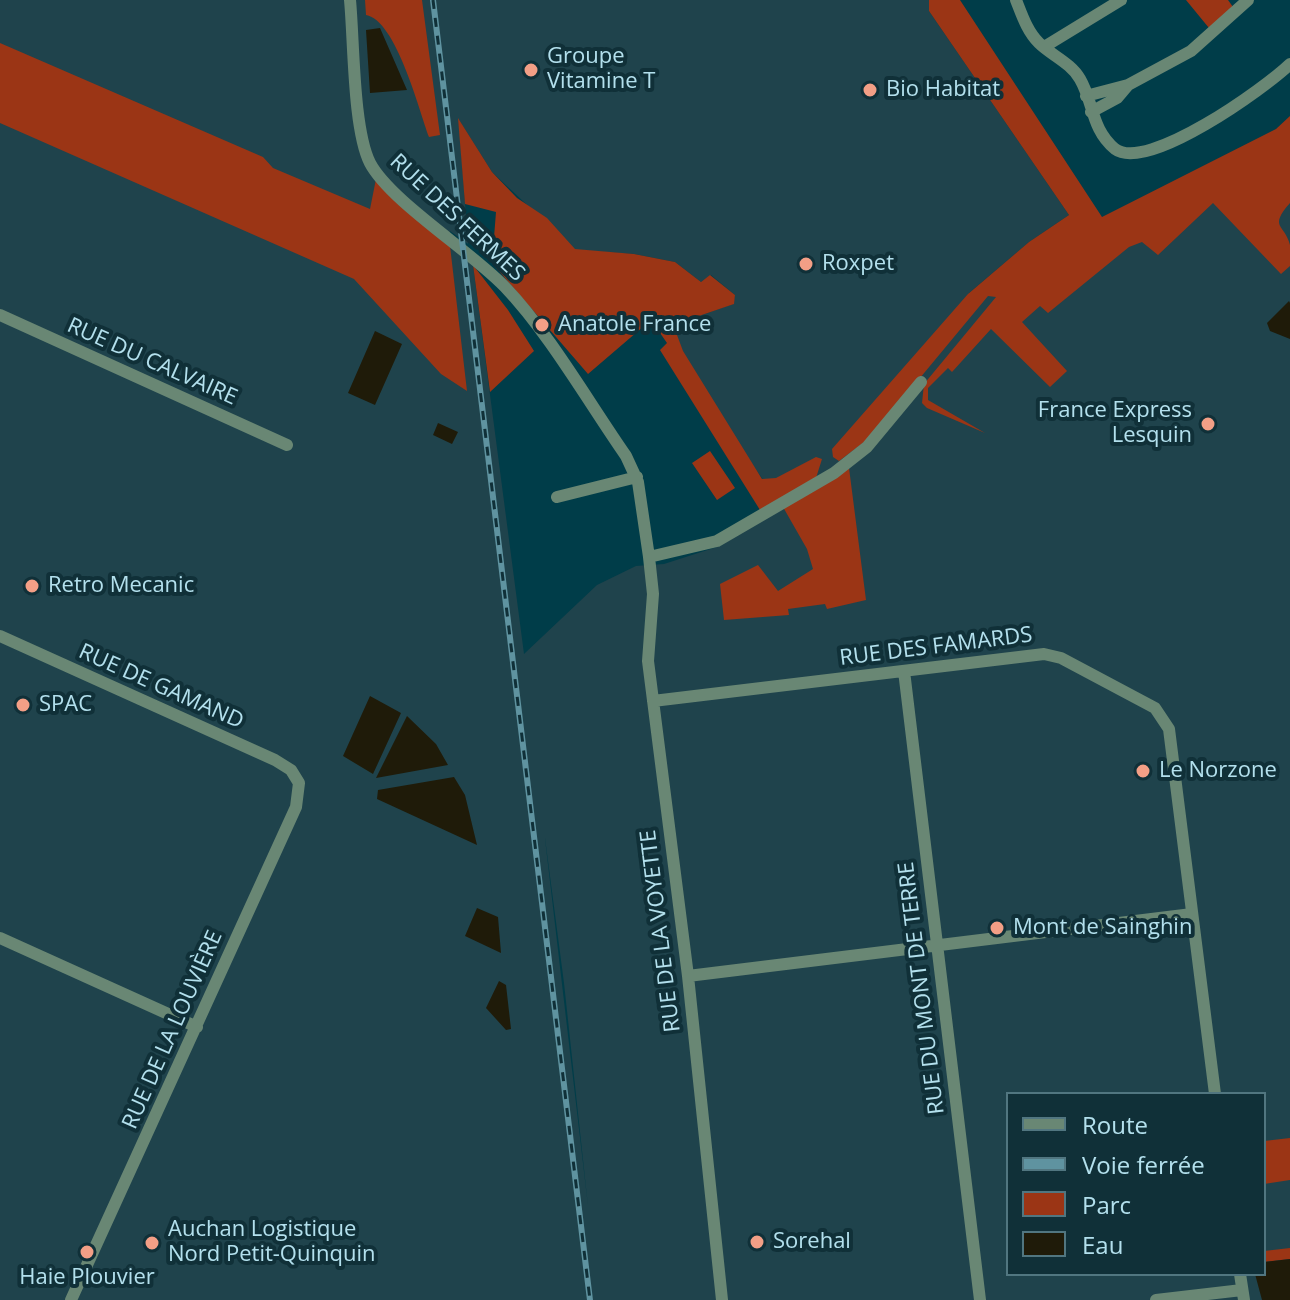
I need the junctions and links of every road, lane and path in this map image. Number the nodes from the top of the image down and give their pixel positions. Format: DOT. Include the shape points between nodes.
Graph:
graph roads {
  1 [pos="350,0"];
  2 [pos="1016,0"];
  3 [pos="1121,0"];
  4 [pos="1248,0"];
  5 [pos="1044,47"];
  6 [pos="1290,64"];
  7 [pos="1128,85"];
  8 [pos="1086,96"];
  9 [pos="1091,112"];
  10 [pos="0,315"];
  11 [pos="921,382"];
  12 [pos="287,445"];
  13 [pos="637,477"];
  14 [pos="557,497"];
  15 [pos="649,557"];
  16 [pos="0,636"];
  17 [pos="904,671"];
  18 [pos="653,701"];
  19 [pos="299,783"];
  20 [pos="1192,914"];
  21 [pos="0,938"];
  22 [pos="937,945"];
  23 [pos="688,976"];
  24 [pos="197,1027"];
  25 [pos="1215,1092"];
  26 [pos="1243,1295"];
  27 [pos="74,1297"];
  28 [pos="722,1300"];
  29 [pos="980,1300"];
  30 [pos="1156,1300"];
  1 -- 13 [label="street, RUE DES FERMES" via="363,139 374,169 510,292"];
  2 -- 5 [label="street"];
  3 -- 5 [label="street"];
  4 -- 7 [label="street" via="1191,51"];
  5 -- 8 [label="street" via="1078,75"];
  6 -- 9 [label="street" via="1224,114 1151,152 1118,151 1099,131"];
  7 -- 8 [label="street"];
  7 -- 9 [label="street" via="1117,98"];
  8 -- 9 [label="street"];
  10 -- 12 [label="street, RUE DU CALVAIRE"];
  11 -- 15 [label="street" via="867,447 834,473 717,541"];
  13 -- 14 [label="street"];
  13 -- 15 [label="street, RUE DES FERMES"];
  15 -- 18 [label="street, RUE DE LA VOYETTE" via="653,594 647,653"];
  16 -- 19 [label="street, RUE DE GAMAND" via="275,760"];
  17 -- 18 [label="street, RUE DES FAMARDS"];
  17 -- 20 [label="street, RUE DES FAMARDS" via="1054,655 1161,713 1169,729"];
  17 -- 22 [label="street, RUE DU MONT DE TERRE"];
  18 -- 23 [label="street, RUE DE LA VOYETTE"];
  19 -- 24 [label="street, RUE DE LA LOUVIÈRE" via="296,807"];
  20 -- 22 [label="street"];
  20 -- 25 [label="street, RUE DES FAMARDS"];
  21 -- 24 [label="street"];
  22 -- 23 [label="street"];
  22 -- 29 [label="street, RUE DU MONT DE TERRE"];
  23 -- 28 [label="street, RUE DE LA VOYETTE"];
  24 -- 27 [label="street, RUE DE LA LOUVIÈRE"];
  26 -- 30 [label="street"];
}
